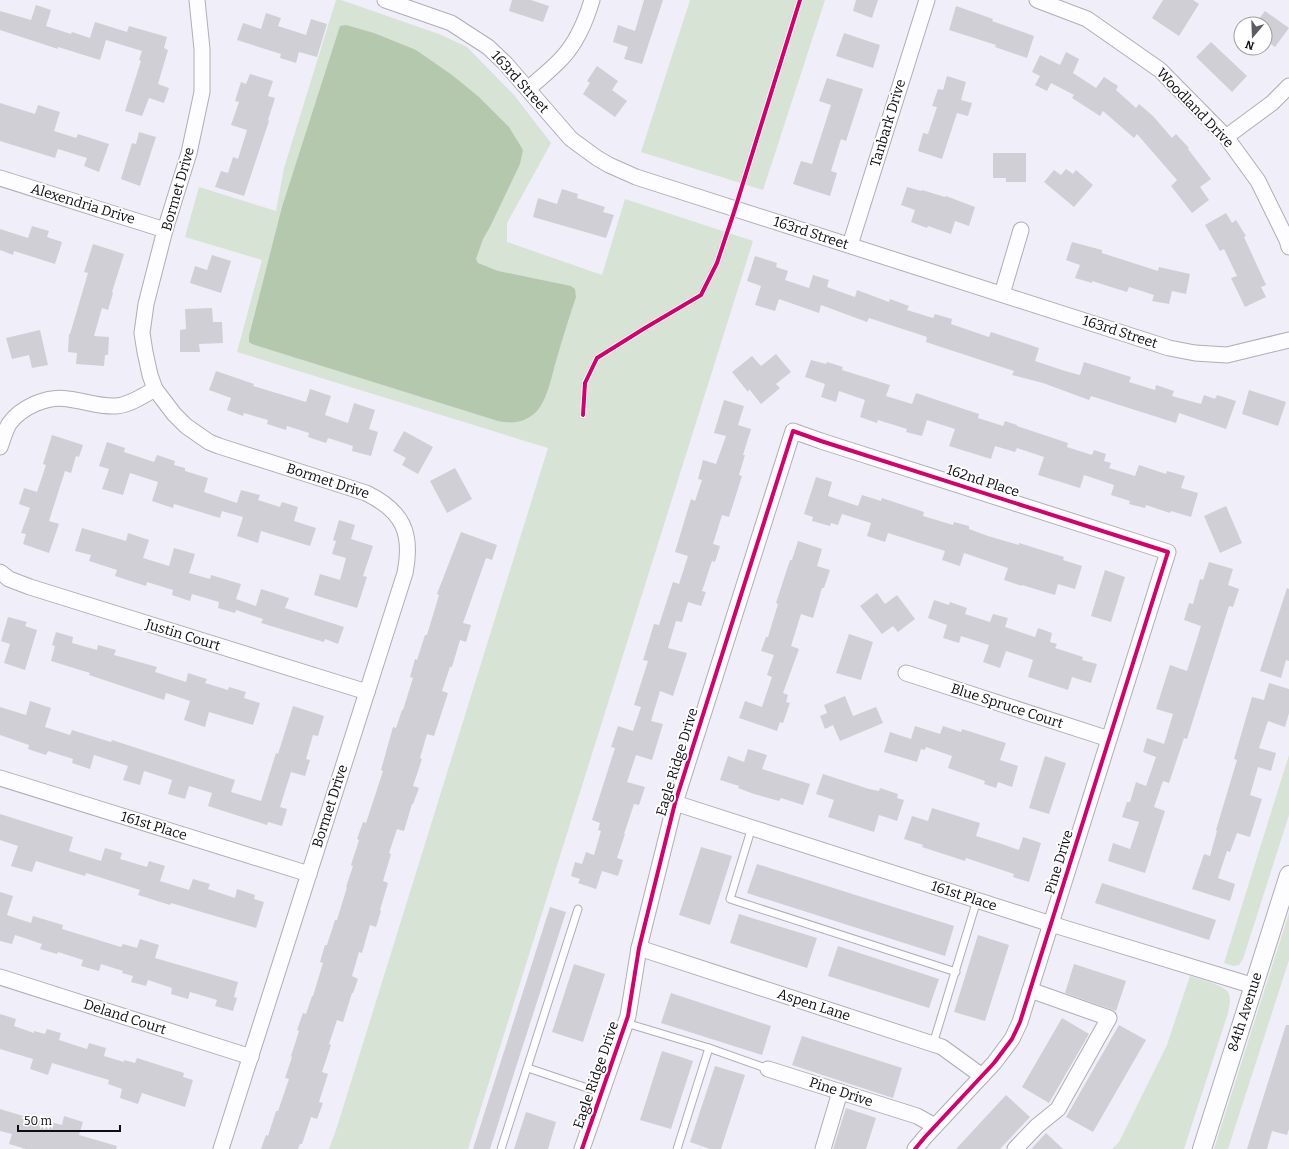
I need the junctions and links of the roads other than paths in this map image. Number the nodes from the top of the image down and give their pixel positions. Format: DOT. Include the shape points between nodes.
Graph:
graph roads {
  1 [pos="197,0"];
  2 [pos="385,0"];
  3 [pos="592,0"];
  4 [pos="927,0"];
  5 [pos="1037,0"];
  6 [pos="1289,86"];
  7 [pos="528,89"];
  8 [pos="1226,137"];
  9 [pos="0,178"];
  10 [pos="165,230"];
  11 [pos="1022,230"];
  12 [pos="850,246"];
  13 [pos="1289,248"];
  14 [pos="1002,294"];
  15 [pos="1289,340"];
  16 [pos="155,389"];
  17 [pos="793,431"];
  18 [pos="0,447"];
  19 [pos="1168,552"];
  20 [pos="0,572"];
  21 [pos="906,672"];
  22 [pos="367,692"];
  23 [pos="1109,738"];
  24 [pos="0,778"];
  25 [pos="675,803"];
  26 [pos="752,827"];
  27 [pos="308,874"];
  28 [pos="1289,875"];
  29 [pos="977,900"];
  30 [pos="578,909"];
  31 [pos="1051,924"];
  32 [pos="639,948"];
  33 [pos="956,972"];
  34 [pos="0,977"];
  35 [pos="1254,986"];
  36 [pos="1030,990"];
  37 [pos="626,1023"];
  38 [pos="933,1044"];
  39 [pos="709,1048"];
  40 [pos="251,1057"];
  41 [pos="528,1068"];
  42 [pos="768,1069"];
  43 [pos="982,1076"];
  44 [pos="840,1092"];
  45 [pos="602,1093"];
  46 [pos="936,1126"];
  47 [pos="922,1147"];
  48 [pos="221,1149"];
  49 [pos="501,1149"];
  50 [pos="582,1149"];
  51 [pos="677,1149"];
  52 [pos="823,1149"];
  53 [pos="1015,1149"];
  54 [pos="1202,1149"];
  1 -- 10 [label="street, Bormet Drive" via="202,49 202,92 189,153"];
  2 -- 7 [label="street, 163rd Street" via="451,23 470,34 505,63"];
  3 -- 7 [label="street" via="573,44"];
  4 -- 12 [label="street, Tanbark Drive"];
  5 -- 8 [label="street, Woodland Drive" via="1087,19 1160,70"];
  6 -- 8 [label="street" via="1272,103"];
  7 -- 12 [label="street, 163rd Street" via="571,139 582,149 610,165 636,177"];
  8 -- 13 [label="street, Woodland Drive" via="1258,181"];
  9 -- 10 [label="street, Alexendria Drive"];
  10 -- 16 [label="street, Bormet Drive" via="142,332"];
  11 -- 14 [label="street"];
  12 -- 14 [label="street, 163rd Street"];
  14 -- 15 [label="street, 163rd Street" via="1169,348 1195,353 1226,355"];
  16 -- 18 [label="street" via="119,406 98,406 57,398 44,401 17,415 6,431"];
  16 -- 22 [label="street, Bormet Drive" via="186,426 209,442 366,493 390,507 399,518 408,544 408,559"];
  17 -- 19 [label="street, 162nd Place"];
  17 -- 25 [label="street, Eagle Ridge Drive"];
  19 -- 23 [label="street, Pine Drive"];
  20 -- 22 [label="street, Justin Court" via="9,579 30,587"];
  21 -- 23 [label="street, Blue Spruce Court"];
  22 -- 27 [label="street, Bormet Drive"];
  23 -- 31 [label="street, Pine Drive"];
  24 -- 27 [label="street, 161st Place"];
  25 -- 26 [label="street, 161st Place"];
  25 -- 32 [label="street, Eagle Ridge Drive"];
  26 -- 29 [label="street, 161st Place"];
  26 -- 33 [label="lane" via="730,899"];
  27 -- 40 [label="street, Bormet Drive"];
  28 -- 35 [label="street, 84th Avenue"];
  29 -- 31 [label="street, 161st Place"];
  29 -- 33 [label="lane"];
  30 -- 41 [label="lane"];
  31 -- 35 [label="street, 161st Place"];
  31 -- 36 [label="street, Pine Drive"];
  32 -- 37 [label="street, Eagle Ridge Drive"];
  32 -- 38 [label="street, Aspen Lane"];
  33 -- 38 [label="lane"];
  34 -- 40 [label="street, Deland Court"];
  35 -- 54 [label="street, 84th Avenue"];
  36 -- 43 [label="street, Pine Drive" via="1012,1039"];
  36 -- 53 [label="street" via="1110,1018 1058,1109"];
  37 -- 39 [label="lane"];
  37 -- 45 [label="street, Eagle Ridge Drive"];
  38 -- 43 [label="street, Aspen Lane" via="942,1047"];
  39 -- 42 [label="lane"];
  39 -- 51 [label="lane"];
  40 -- 48 [label="street, Bormet Drive"];
  41 -- 45 [label="lane"];
  41 -- 49 [label="lane"];
  42 -- 44 [label="street, Pine Drive"];
  43 -- 46 [label="street, Pine Drive"];
  44 -- 46 [label="street, Pine Drive" via="917,1116"];
  44 -- 52 [label="street"];
  45 -- 50 [label="street, Eagle Ridge Drive"];
  46 -- 47 [label="street, Pine Drive"];
}
